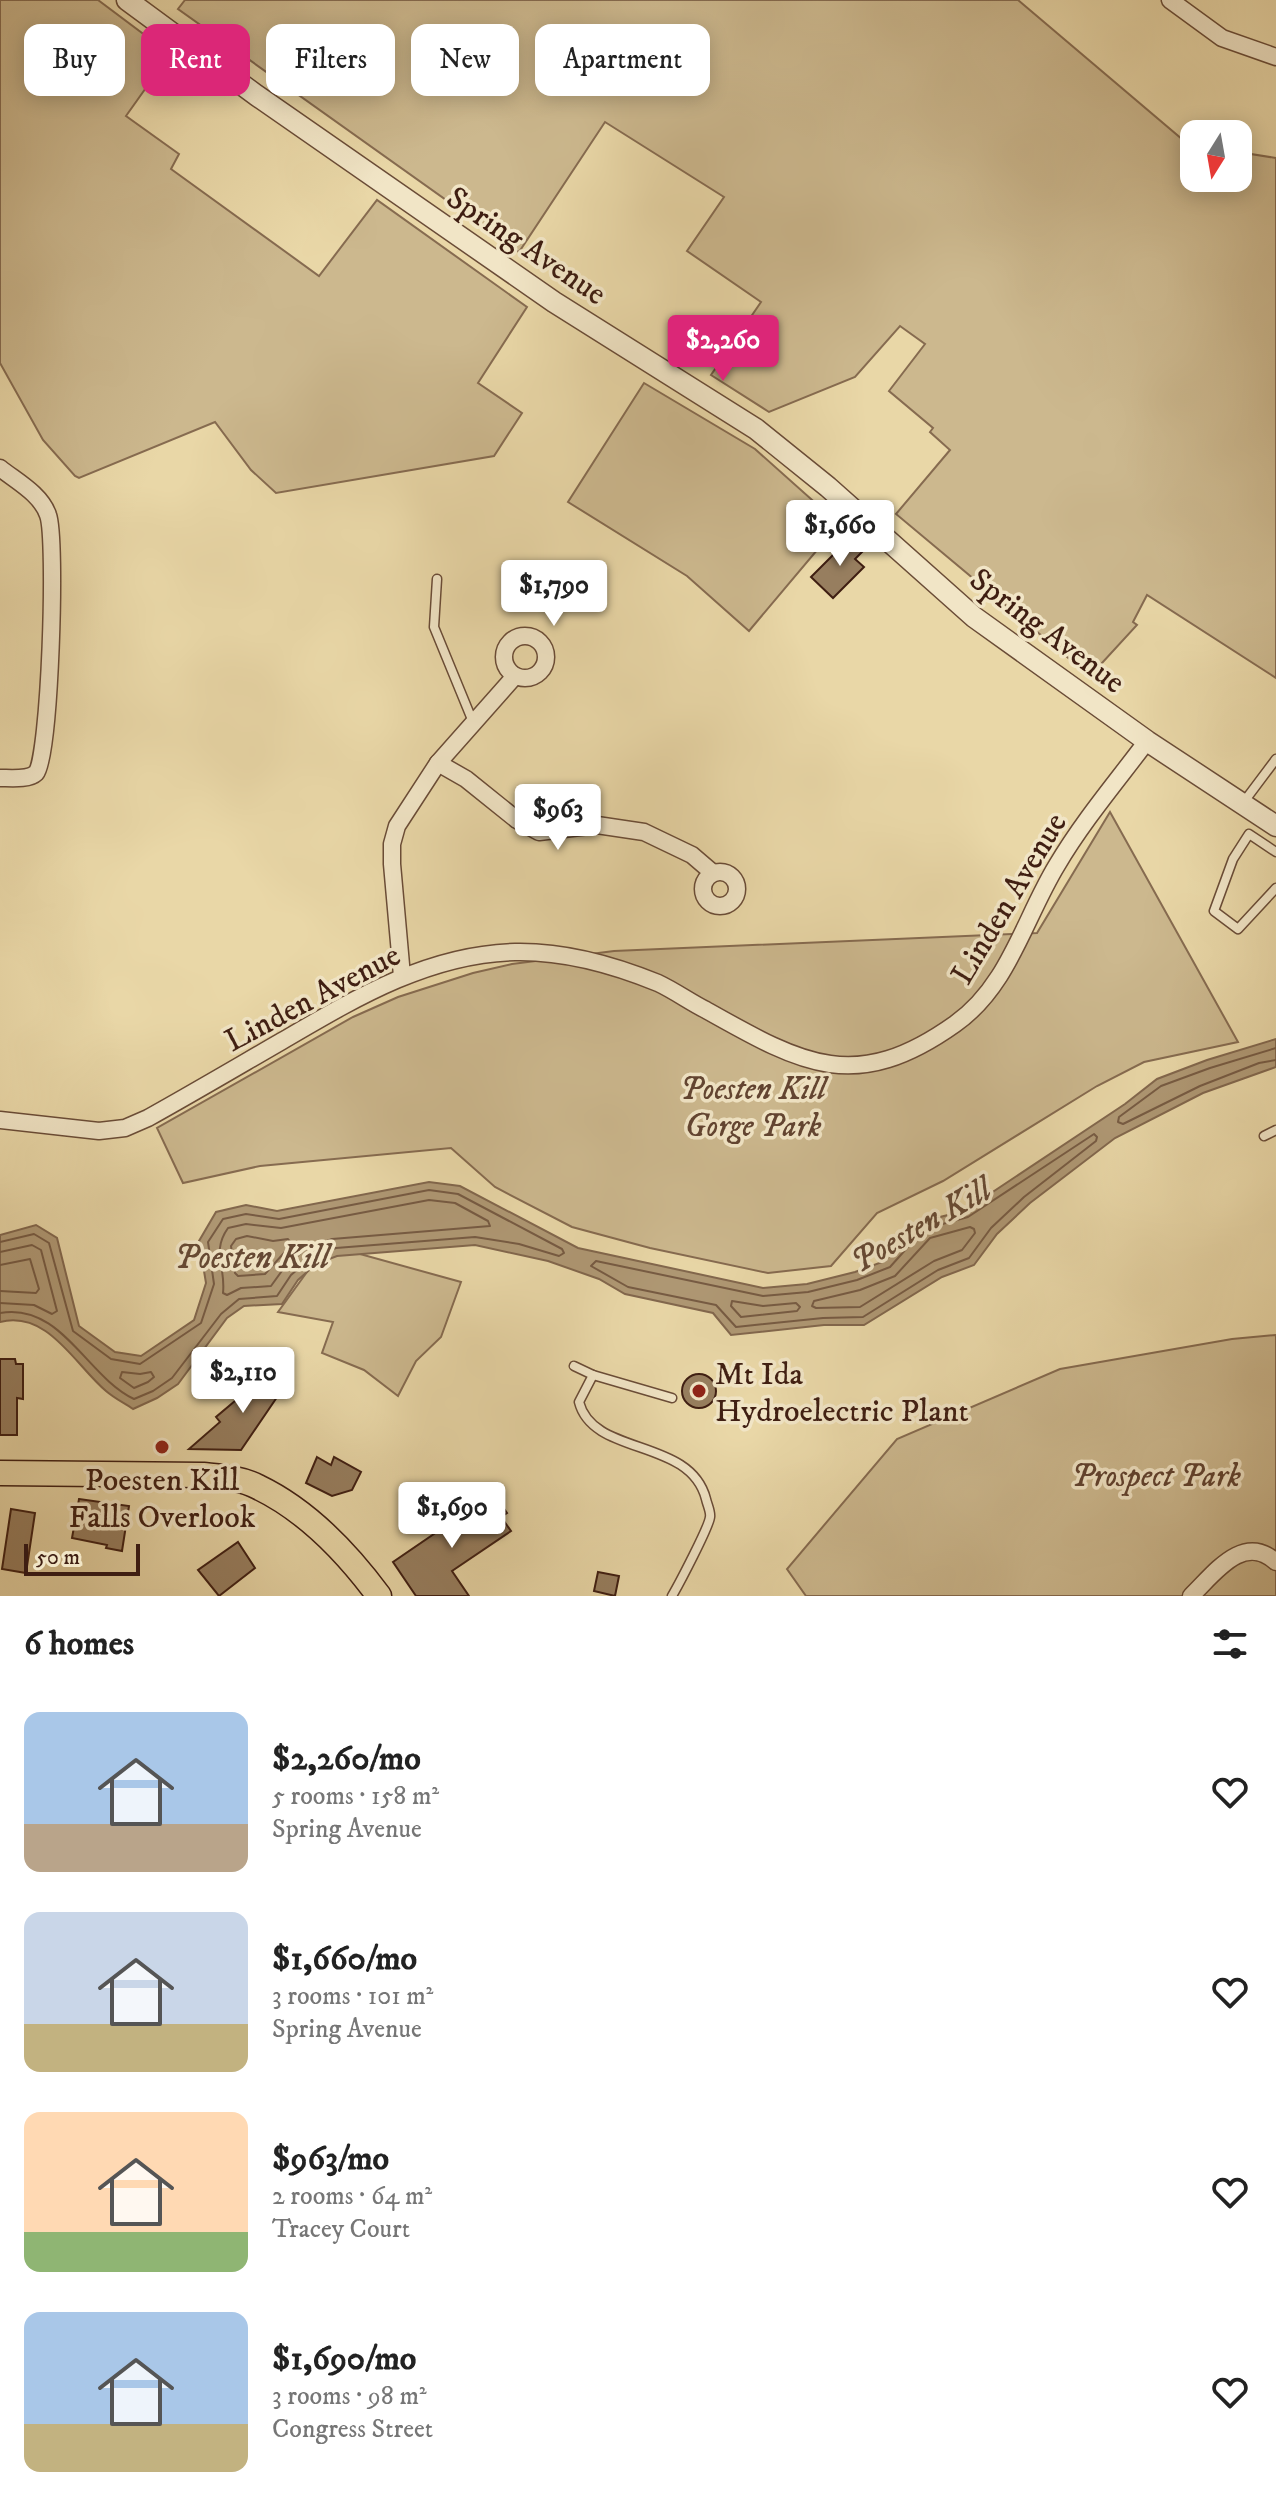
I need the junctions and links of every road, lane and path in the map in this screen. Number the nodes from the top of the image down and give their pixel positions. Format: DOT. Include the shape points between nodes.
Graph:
graph roads {
  1 [pos="127,0"];
  2 [pos="1170,0"];
  3 [pos="1276,57"];
  4 [pos="0,468"];
  5 [pos="437,579"];
  6 [pos="515,676"];
  7 [pos="474,722"];
  8 [pos="1147,741"];
  9 [pos="1276,759"];
  10 [pos="438,763"];
  11 [pos="0,778"];
  12 [pos="1242,804"];
  13 [pos="1268,821"];
  14 [pos="1249,834"];
  15 [pos="1276,852"];
  16 [pos="713,873"];
  17 [pos="1276,888"];
  18 [pos="402,976"];
  19 [pos="0,1120"];
  20 [pos="1276,1130"];
  21 [pos="1264,1136"];
  22 [pos="574,1366"];
  23 [pos="593,1375"];
  24 [pos="672,1398"];
  25 [pos="0,1473"];
  26 [pos="1276,1562"];
  27 [pos="379,1596"];
  28 [pos="672,1596"];
  29 [pos="1191,1596"];
  1 -- 8 [label="street, Spring Avenue" via="554,302 756,429 974,617"];
  2 -- 3 [label="street" via="1222,38"];
  4 -- 11 [label="street" via="44,506 52,538 45,737 35,773"];
  5 -- 7 [label="lane" via="434,627"];
  6 -- 7 [label="street"];
  7 -- 10 [label="street"];
  8 -- 12 [label="street, Spring Avenue"];
  8 -- 18 [label="street, Linden Avenue" via="1061,858 995,984 956,1024 910,1052 855,1065 801,1059 659,984 548,952 464,957"];
  9 -- 12 [label="lane"];
  10 -- 16 [label="street" via="539,832 597,825 644,832 692,855"];
  10 -- 18 [label="street" via="407,808 392,844"];
  12 -- 13 [label="street, Spring Avenue"];
  13 -- 14 [label="lane"];
  14 -- 15 [label="lane"];
  14 -- 17 [label="lane" via="1233,859 1214,911 1238,929"];
  18 -- 19 [label="street, Linden Avenue" via="125,1128 99,1131"];
  20 -- 21 [label="lane"];
  22 -- 23 [label="lane"];
  23 -- 24 [label="lane"];
  23 -- 28 [label="lane" via="579,1402 583,1415 599,1429 686,1466 704,1491 710,1518"];
  25 -- 27 [label="main road" via="203,1475 257,1486 331,1542"];
  26 -- 29 [label="street" via="1253,1551 1237,1553"];
}
